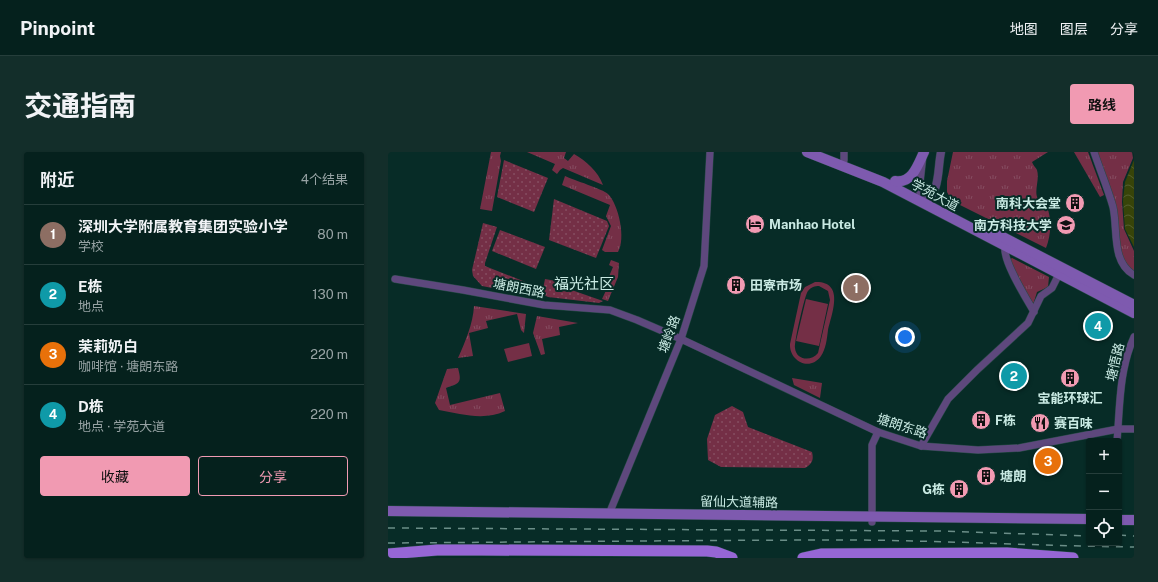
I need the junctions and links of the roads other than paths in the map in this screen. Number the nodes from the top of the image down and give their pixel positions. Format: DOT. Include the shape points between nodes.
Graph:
graph roads {
  1 [pos="710,152"];
  2 [pos="807,152"];
  3 [pos="823,152"];
  4 [pos="924,152"];
  5 [pos="940,152"];
  6 [pos="1094,152"];
  7 [pos="844,156"];
  8 [pos="895,181"];
  9 [pos="924,199"];
  10 [pos="1005,246"];
  11 [pos="1059,274"];
  12 [pos="1134,275"];
  13 [pos="395,279"];
  14 [pos="1134,311"];
  15 [pos="1034,312"];
  16 [pos="1134,337"];
  17 [pos="681,338"];
  18 [pos="1118,429"];
  19 [pos="1134,429"];
  20 [pos="878,432"];
  21 [pos="1117,438"];
  22 [pos="921,446"];
  23 [pos="388,511"];
  24 [pos="609,514"];
  25 [pos="388,516"];
  26 [pos="872,519"];
  27 [pos="1086,519"];
  28 [pos="1086,524"];
  29 [pos="388,554"];
  30 [pos="732,558"];
  31 [pos="802,558"];
  32 [pos="1073,558"];
  1 -- 17 [label="street, 塘岭路" via="704,266"];
  2 -- 9 [label="main road, 学苑大道"];
  3 -- 7 [label="main road, 学苑大道"];
  4 -- 8 [label="main road" via="909,178"];
  4 -- 9 [label="street" via="919,187"];
  5 -- 9 [label="street" via="936,187"];
  6 -- 12 [label="street" via="1113,208 1119,256 1123,265"];
  7 -- 8 [label="main road, 学苑大道"];
  8 -- 9 [label="main road, 学苑大道"];
  9 -- 10 [label="main road, 学苑大道"];
  9 -- 14 [label="main road, 学苑大道"];
  10 -- 11 [label="main road, 学苑大道"];
  10 -- 15 [label="street" via="1006,260"];
  11 -- 14 [label="main road, 学苑大道"];
  11 -- 15 [label="street" via="1052,288 1041,296"];
  13 -- 17 [label="street, 塘朗西路" via="544,305 610,310"];
  15 -- 22 [label="street" via="1028,323 948,399"];
  16 -- 18 [label="street, 塘悟路" via="1123,373"];
  17 -- 20 [label="street, 塘朗东路"];
  17 -- 24 [label="street, 塘岭路"];
  18 -- 19 [label="street, 塘朗东路"];
  18 -- 21 [label="street, 塘悟路"];
  18 -- 22 [label="street, 塘朗东路" via="1019,448 976,450"];
  20 -- 22 [label="street, 塘朗东路"];
  20 -- 26 [label="street" via="872,445"];
  23 -- 24 [label="main road, 留仙大道辅路"];
  24 -- 26 [label="main road, 留仙大道辅路"];
  25 -- 26 [label="main road, 留仙大道辅路"];
  26 -- 27 [label="main road, 留仙大道辅路"];
  26 -- 28 [label="main road, 留仙大道辅路"];
  29 -- 30 [label="main road" via="481,550 707,551"];
  31 -- 32 [label="main road" via="821,554 1007,553"];
}
